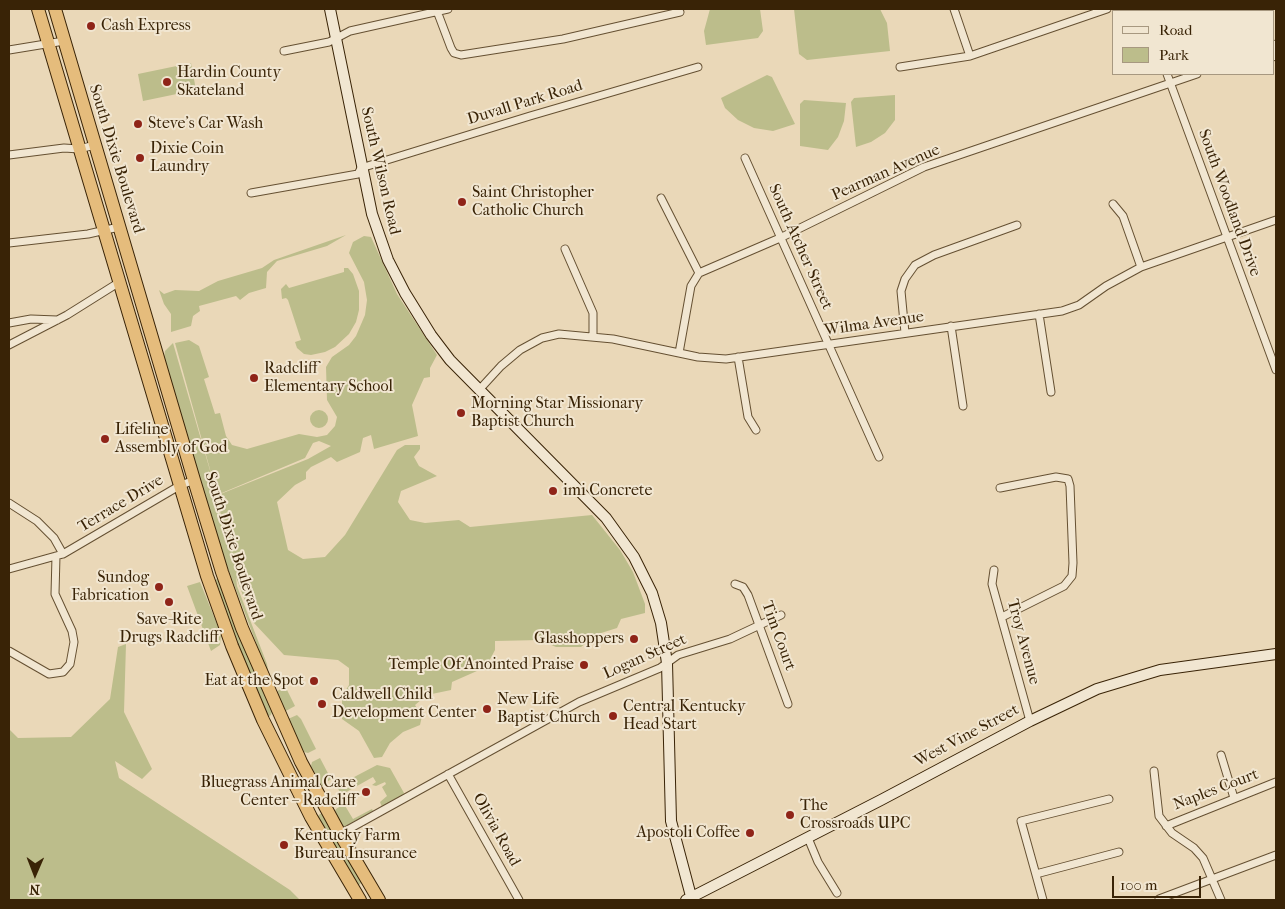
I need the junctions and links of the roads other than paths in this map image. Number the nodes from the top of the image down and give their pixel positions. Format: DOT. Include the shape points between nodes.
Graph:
graph roads {
  1 [pos="38,9"];
  2 [pos="55,9"];
  3 [pos="330,9"];
  4 [pos="448,9"];
  5 [pos="954,9"];
  6 [pos="1107,9"];
  7 [pos="437,11"];
  8 [pos="680,12"];
  9 [pos="336,37"];
  10 [pos="64,41"];
  11 [pos="48,44"];
  12 [pos="9,50"];
  13 [pos="284,51"];
  14 [pos="970,56"];
  15 [pos="698,67"];
  16 [pos="900,67"];
  17 [pos="1167,75"];
  18 [pos="1194,75"];
  19 [pos="1170,84"];
  20 [pos="95,145"];
  21 [pos="79,149"];
  22 [pos="9,155"];
  23 [pos="745,158"];
  24 [pos="361,168"];
  25 [pos="252,193"];
  26 [pos="660,198"];
  27 [pos="1113,204"];
  28 [pos="1276,220"];
  29 [pos="1017,225"];
  30 [pos="119,226"];
  31 [pos="103,231"];
  32 [pos="1226,237"];
  33 [pos="780,238"];
  34 [pos="9,243"];
  35 [pos="565,249"];
  36 [pos="1141,267"];
  37 [pos="133,273"];
  38 [pos="699,273"];
  39 [pos="117,280"];
  40 [pos="1039,314"];
  41 [pos="57,320"];
  42 [pos="9,323"];
  43 [pos="951,326"];
  44 [pos="905,333"];
  45 [pos="593,336"];
  46 [pos="828,344"];
  47 [pos="9,345"];
  48 [pos="679,352"];
  49 [pos="738,357"];
  50 [pos="1276,370"];
  51 [pos="479,390"];
  52 [pos="1051,392"];
  53 [pos="963,406"];
  54 [pos="756,430"];
  55 [pos="879,457"];
  56 [pos="194,480"];
  57 [pos="178,486"];
  58 [pos="1000,488"];
  59 [pos="9,503"];
  60 [pos="60,555"];
  61 [pos="9,569"];
  62 [pos="994,570"];
  63 [pos="735,584"];
  64 [pos="781,615"];
  65 [pos="1002,617"];
  66 [pos="760,626"];
  67 [pos="9,651"];
  68 [pos="1276,654"];
  69 [pos="667,663"];
  70 [pos="788,704"];
  71 [pos="1030,720"];
  72 [pos="1221,756"];
  73 [pos="1154,771"];
  74 [pos="448,774"];
  75 [pos="1276,782"];
  76 [pos="1234,798"];
  77 [pos="1109,799"];
  78 [pos="1166,826"];
  79 [pos="340,834"];
  80 [pos="808,838"];
  81 [pos="1119,852"];
  82 [pos="1276,855"];
  83 [pos="1036,874"];
  84 [pos="1212,879"];
  85 [pos="837,893"];
  86 [pos="690,899"];
  87 [pos="1159,899"];
  88 [pos="360,900"];
  89 [pos="379,900"];
  90 [pos="519,900"];
  91 [pos="1043,900"];
  92 [pos="1221,900"];
  1 -- 11 [label="highway, South Dixie Boulevard"];
  2 -- 10 [label="highway, South Dixie Boulevard"];
  3 -- 9 [label="main road, South Wilson Road"];
  4 -- 7 [label="street"];
  5 -- 14 [label="street"];
  6 -- 14 [label="street"];
  7 -- 8 [label="street" via="450,48 462,55 563,39"];
  7 -- 9 [label="street"];
  9 -- 13 [label="street" via="320,44"];
  9 -- 24 [label="main road, South Wilson Road"];
  10 -- 11 [label="street"];
  10 -- 20 [label="highway, South Dixie Boulevard"];
  11 -- 12 [label="street"];
  11 -- 21 [label="highway, South Dixie Boulevard"];
  14 -- 16 [label="street"];
  15 -- 24 [label="street, Duvall Park Road"];
  17 -- 19 [label="street, South Woodland Drive"];
  18 -- 19 [label="street, Pearman Avenue"];
  19 -- 32 [label="street, South Woodland Drive"];
  19 -- 33 [label="street, Pearman Avenue" via="924,167"];
  20 -- 21 [label="street"];
  20 -- 30 [label="highway, South Dixie Boulevard"];
  21 -- 22 [label="street"];
  21 -- 31 [label="highway, South Dixie Boulevard"];
  23 -- 33 [label="street, South Atcher Street"];
  24 -- 25 [label="street, Duvall Park Road" via="358,174"];
  24 -- 51 [label="main road, South Wilson Road" via="376,231 398,281 440,348"];
  26 -- 38 [label="street"];
  27 -- 36 [label="street" via="1123,216"];
  28 -- 32 [label="street, Wilma Avenue"];
  29 -- 44 [label="street" via="915,265 901,291"];
  30 -- 31 [label="street"];
  30 -- 37 [label="highway, South Dixie Boulevard"];
  31 -- 34 [label="street"];
  31 -- 39 [label="highway, South Dixie Boulevard"];
  32 -- 36 [label="street, Wilma Avenue"];
  32 -- 50 [label="street, South Woodland Drive"];
  33 -- 38 [label="street, Pearman Avenue"];
  33 -- 46 [label="street, South Atcher Street"];
  35 -- 45 [label="street" via="593,313"];
  36 -- 40 [label="street, Wilma Avenue" via="1079,305"];
  37 -- 39 [label="street"];
  37 -- 56 [label="highway, South Dixie Boulevard"];
  38 -- 48 [label="street" via="690,286"];
  39 -- 41 [label="street"];
  39 -- 57 [label="highway, South Dixie Boulevard"];
  40 -- 43 [label="street, Wilma Avenue"];
  40 -- 52 [label="street"];
  41 -- 42 [label="street" via="31,319"];
  41 -- 47 [label="street"];
  43 -- 44 [label="street, Wilma Avenue"];
  43 -- 53 [label="street"];
  44 -- 46 [label="street, Wilma Avenue"];
  45 -- 48 [label="street, Wilma Avenue"];
  45 -- 51 [label="street, Wilma Avenue" via="568,333 542,338 513,355"];
  46 -- 49 [label="street, Wilma Avenue"];
  46 -- 55 [label="street, South Atcher Street"];
  48 -- 49 [label="street, Wilma Avenue" via="707,358"];
  49 -- 54 [label="street" via="748,417"];
  51 -- 69 [label="main road, South Wilson Road" via="589,500 625,543 652,592"];
  56 -- 57 [label="street, Terrace Drive"];
  56 -- 79 [label="highway, South Dixie Boulevard" via="222,572 266,686"];
  57 -- 60 [label="street, Terrace Drive"];
  57 -- 88 [label="highway, South Dixie Boulevard" via="206,576 263,720 312,817"];
  58 -- 65 [label="street" via="1056,477 1068,478 1073,563 1072,576 1064,586"];
  59 -- 60 [label="street" via="45,528"];
  60 -- 61 [label="street, Terrace Drive"];
  60 -- 67 [label="street" via="54,581 55,594 72,631 74,642 70,664 63,672 49,674"];
  62 -- 65 [label="street, Troy Avenue" via="992,584"];
  63 -- 66 [label="street, Tim Court" via="746,590"];
  64 -- 66 [label="street, Logan Street"];
  65 -- 71 [label="street, Troy Avenue"];
  66 -- 69 [label="street, Logan Street" via="730,639 678,654"];
  66 -- 70 [label="street, Tim Court"];
  68 -- 71 [label="main road, West Vine Street" via="1132,677 1097,689"];
  69 -- 74 [label="street, Logan Street" via="579,702"];
  69 -- 86 [label="main road, South Wilson Road" via="671,820"];
  71 -- 80 [label="main road, West Vine Street"];
  72 -- 76 [label="street"];
  73 -- 78 [label="street" via="1159,816"];
  74 -- 79 [label="street, Logan Street"];
  74 -- 90 [label="street, Olivia Road"];
  75 -- 76 [label="street, Naples Court"];
  76 -- 78 [label="street, Naples Court"];
  77 -- 83 [label="street" via="1021,821"];
  78 -- 84 [label="street" via="1198,853"];
  79 -- 89 [label="highway, South Dixie Boulevard"];
  80 -- 85 [label="street"];
  80 -- 86 [label="main road, West Vine Street"];
  81 -- 83 [label="street"];
  82 -- 84 [label="street"];
  83 -- 91 [label="street"];
  84 -- 87 [label="street"];
  84 -- 92 [label="street"];
}
